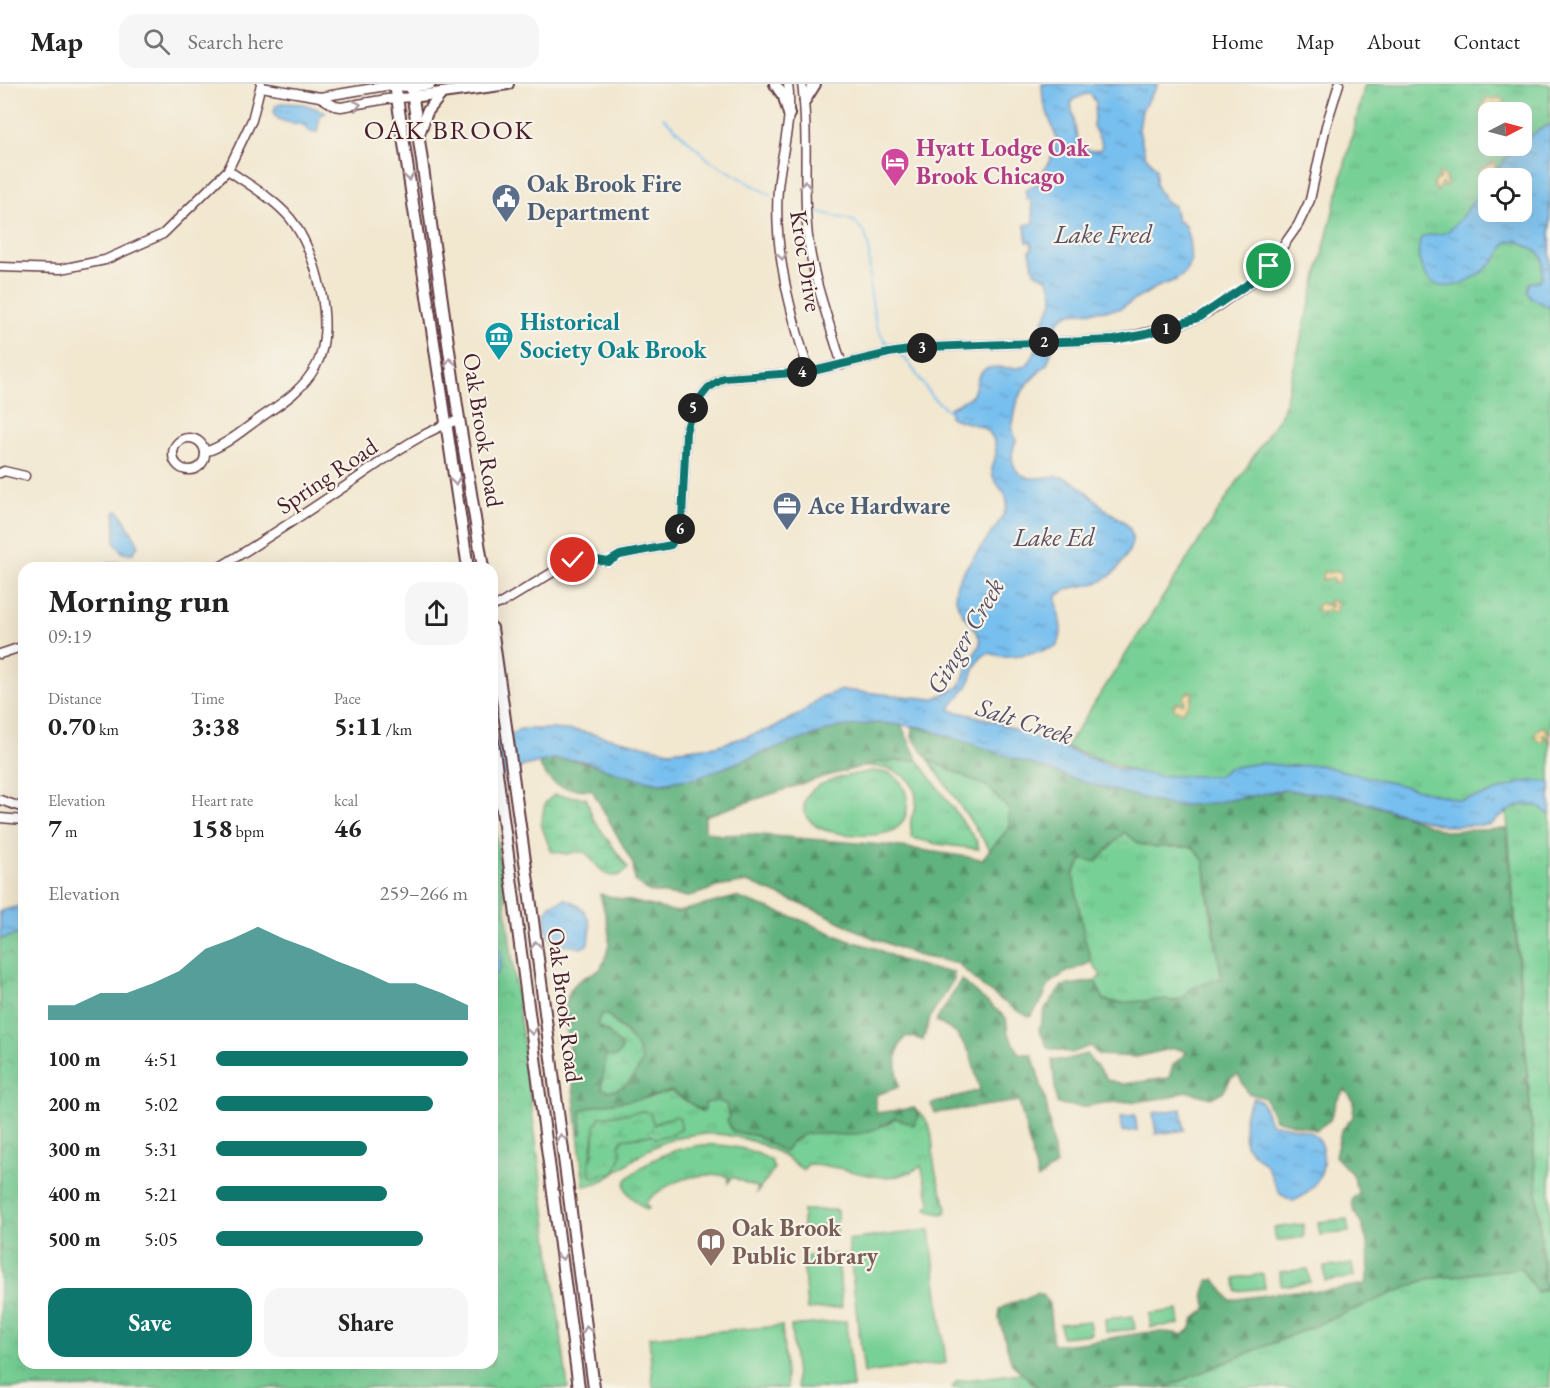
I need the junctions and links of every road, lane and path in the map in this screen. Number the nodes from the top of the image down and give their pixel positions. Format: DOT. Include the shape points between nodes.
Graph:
graph roads {
  1 [pos="430,84"];
  2 [pos="508,84"];
  3 [pos="775,84"];
  4 [pos="788,84"];
  5 [pos="802,84"];
  6 [pos="814,84"];
  7 [pos="1339,84"];
  8 [pos="396,85"];
  9 [pos="261,86"];
  10 [pos="411,89"];
  11 [pos="442,93"];
  12 [pos="320,97"];
  13 [pos="398,98"];
  14 [pos="805,100"];
  15 [pos="789,114"];
  16 [pos="418,137"];
  17 [pos="228,170"];
  18 [pos="0,267"];
  19 [pos="842,365"];
  20 [pos="809,372"];
  21 [pos="459,420"];
  22 [pos="446,423"];
  23 [pos="205,452"];
  24 [pos="0,473"];
  25 [pos="25,476"];
  26 [pos="228,562"];
  27 [pos="467,562"];
  28 [pos="482,562"];
  29 [pos="498,604"];
  30 [pos="18,648"];
  31 [pos="0,654"];
  32 [pos="498,671"];
  33 [pos="498,781"];
  34 [pos="0,800"];
  35 [pos="18,806"];
  36 [pos="0,818"];
  37 [pos="18,820"];
  38 [pos="579,1388"];
  39 [pos="594,1388"];
  1 -- 10 [label="main road"];
  2 -- 11 [label="main road"];
  3 -- 15 [label="main road"];
  4 -- 15 [label="street, Kroc Drive"];
  5 -- 14 [label="street, Kroc Drive"];
  6 -- 14 [label="main road"];
  7 -- 19 [label="street" via="1310,200 1298,225 1269,266 1198,318 1114,340 929,347"];
  8 -- 10 [label="street"];
  8 -- 12 [label="street"];
  8 -- 13 [label="main road, Oak Brook Road"];
  9 -- 12 [label="street"];
  9 -- 17 [label="street" via="246,136"];
  10 -- 11 [label="main road"];
  10 -- 13 [label="street"];
  10 -- 16 [label="main road, Oak Brook Road"];
  11 -- 16 [label="main road" via="427,112"];
  12 -- 13 [label="street, one-way" via="341,107"];
  13 -- 22 [label="main road, Oak Brook Road, one-way"];
  19 -- 14 [label="street, Kroc Drive, one-way" via="807,229"];
  15 -- 20 [label="street, Kroc Drive, one-way" via="778,188 779,239"];
  21 -- 16 [label="main road, Oak Brook Road, one-way"];
  17 -- 18 [label="street" via="163,234 105,260 61,269"];
  17 -- 23 [label="street" via="279,207 301,234 314,265 324,335 317,364 297,392"];
  19 -- 20 [label="street"];
  20 -- 29 [label="street" via="724,378 708,388 693,407 686,432 682,519 671,545 620,555 608,562 573,560"];
  21 -- 22 [label="street, Spring Road"];
  21 -- 28 [label="main road, Oak Brook Road"];
  22 -- 26 [label="street, Spring Road"];
  22 -- 27 [label="main road, Oak Brook Road, one-way"];
  24 -- 25 [label="street"];
  30 -- 31 [label="street"];
  39 -- 32 [label="main road, Oak Brook Road, one-way"];
  33 -- 38 [label="main road, Oak Brook Road, one-way"];
  34 -- 35 [label="street"];
  36 -- 37 [label="street"];
}
